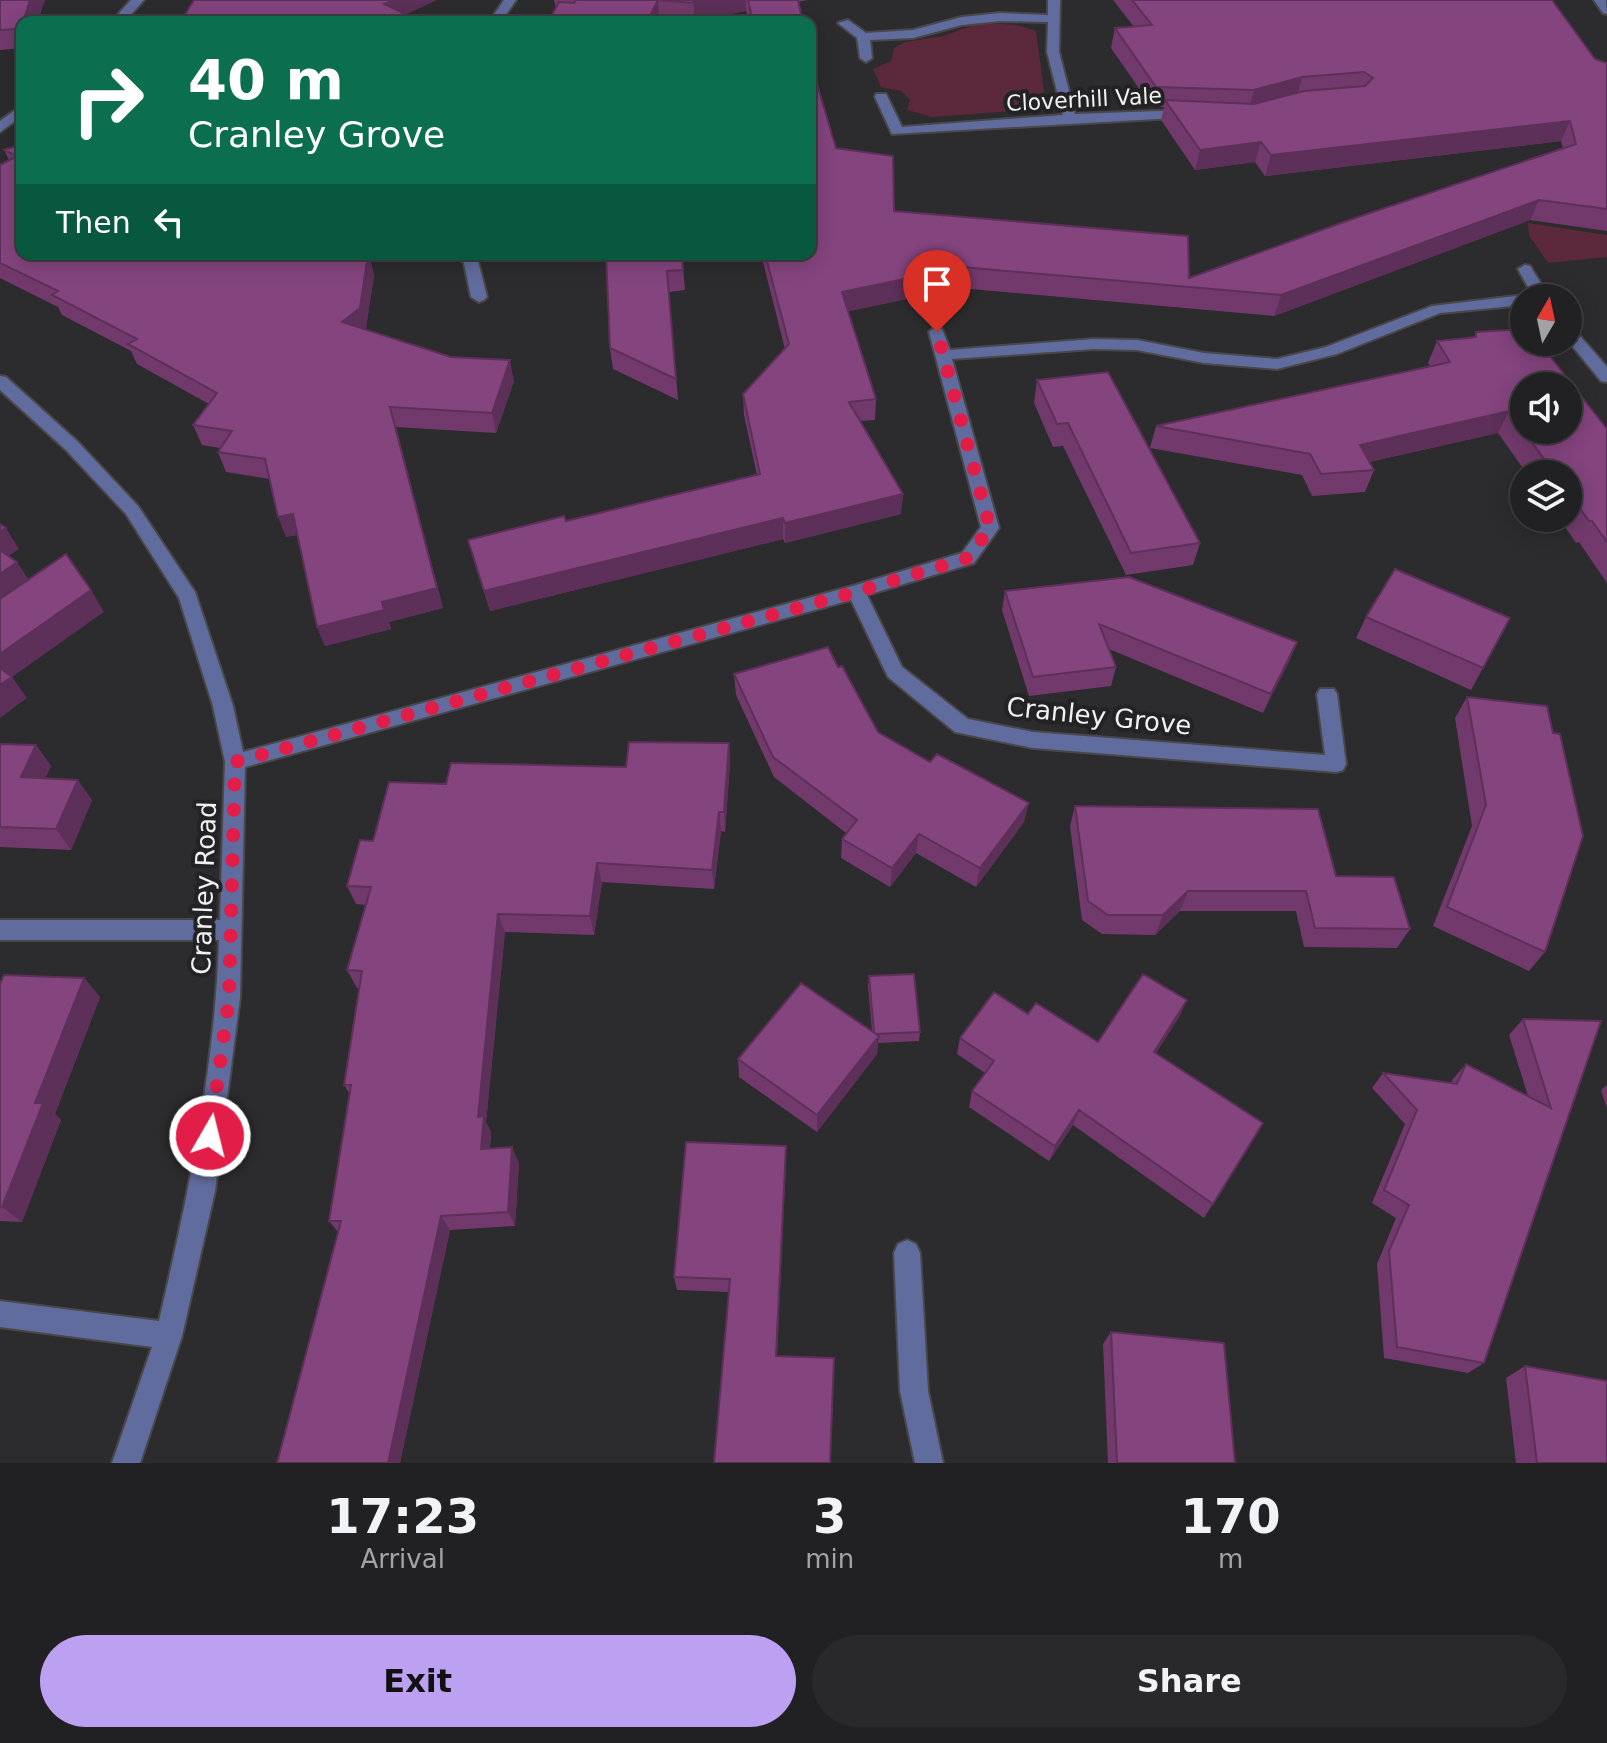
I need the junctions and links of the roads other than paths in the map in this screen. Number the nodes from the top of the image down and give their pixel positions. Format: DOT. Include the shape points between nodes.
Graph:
graph roads {
  1 [pos="138,0"];
  2 [pos="1054,0"];
  3 [pos="1600,0"];
  4 [pos="1607,10"];
  5 [pos="123,16"];
  6 [pos="1054,19"];
  7 [pos="844,23"];
  8 [pos="863,37"];
  9 [pos="866,58"];
  10 [pos="881,97"];
  11 [pos="16,114"];
  12 [pos="1206,115"];
  13 [pos="1070,118"];
  14 [pos="0,128"];
  15 [pos="470,260"];
  16 [pos="1525,269"];
  17 [pos="1533,284"];
  18 [pos="479,297"];
  19 [pos="1510,301"];
  20 [pos="937,332"];
  21 [pos="1582,348"];
  22 [pos="943,355"];
  23 [pos="1607,377"];
  24 [pos="0,381"];
  25 [pos="856,592"];
  26 [pos="1327,694"];
  27 [pos="235,762"];
  28 [pos="0,930"];
  29 [pos="231,930"];
  30 [pos="907,1253"];
  31 [pos="0,1314"];
  32 [pos="169,1336"];
  33 [pos="126,1463"];
  34 [pos="929,1463"];
  1 -- 5 [label="street"];
  2 -- 6 [label="street"];
  3 -- 4 [label="street"];
  6 -- 8 [label="street" via="987,18 913,34"];
  6 -- 13 [label="street" via="1053,52"];
  7 -- 8 [label="street"];
  8 -- 9 [label="street"];
  10 -- 13 [label="street, Cloverhill Vale" via="897,131"];
  11 -- 14 [label="street"];
  12 -- 13 [label="street, Cloverhill Vale"];
  15 -- 18 [label="street"];
  16 -- 17 [label="street"];
  19 -- 22 [label="street" via="1437,309 1331,351 1277,364 1137,345"];
  20 -- 22 [label="street"];
  21 -- 23 [label="street"];
  22 -- 25 [label="street" via="990,528 968,558"];
  24 -- 27 [label="street, Cranley Road" via="132,510 188,597"];
  25 -- 26 [label="street, Cranley Grove" via="895,672 962,726 1033,740 1336,764"];
  25 -- 27 [label="street"];
  27 -- 29 [label="street, Cranley Road"];
  28 -- 29 [label="street"];
  29 -- 32 [label="street, Cranley Road" via="229,998 202,1191"];
  30 -- 34 [label="street" via="914,1391"];
  31 -- 32 [label="street"];
  32 -- 33 [label="street, Cranley Road"];
}
